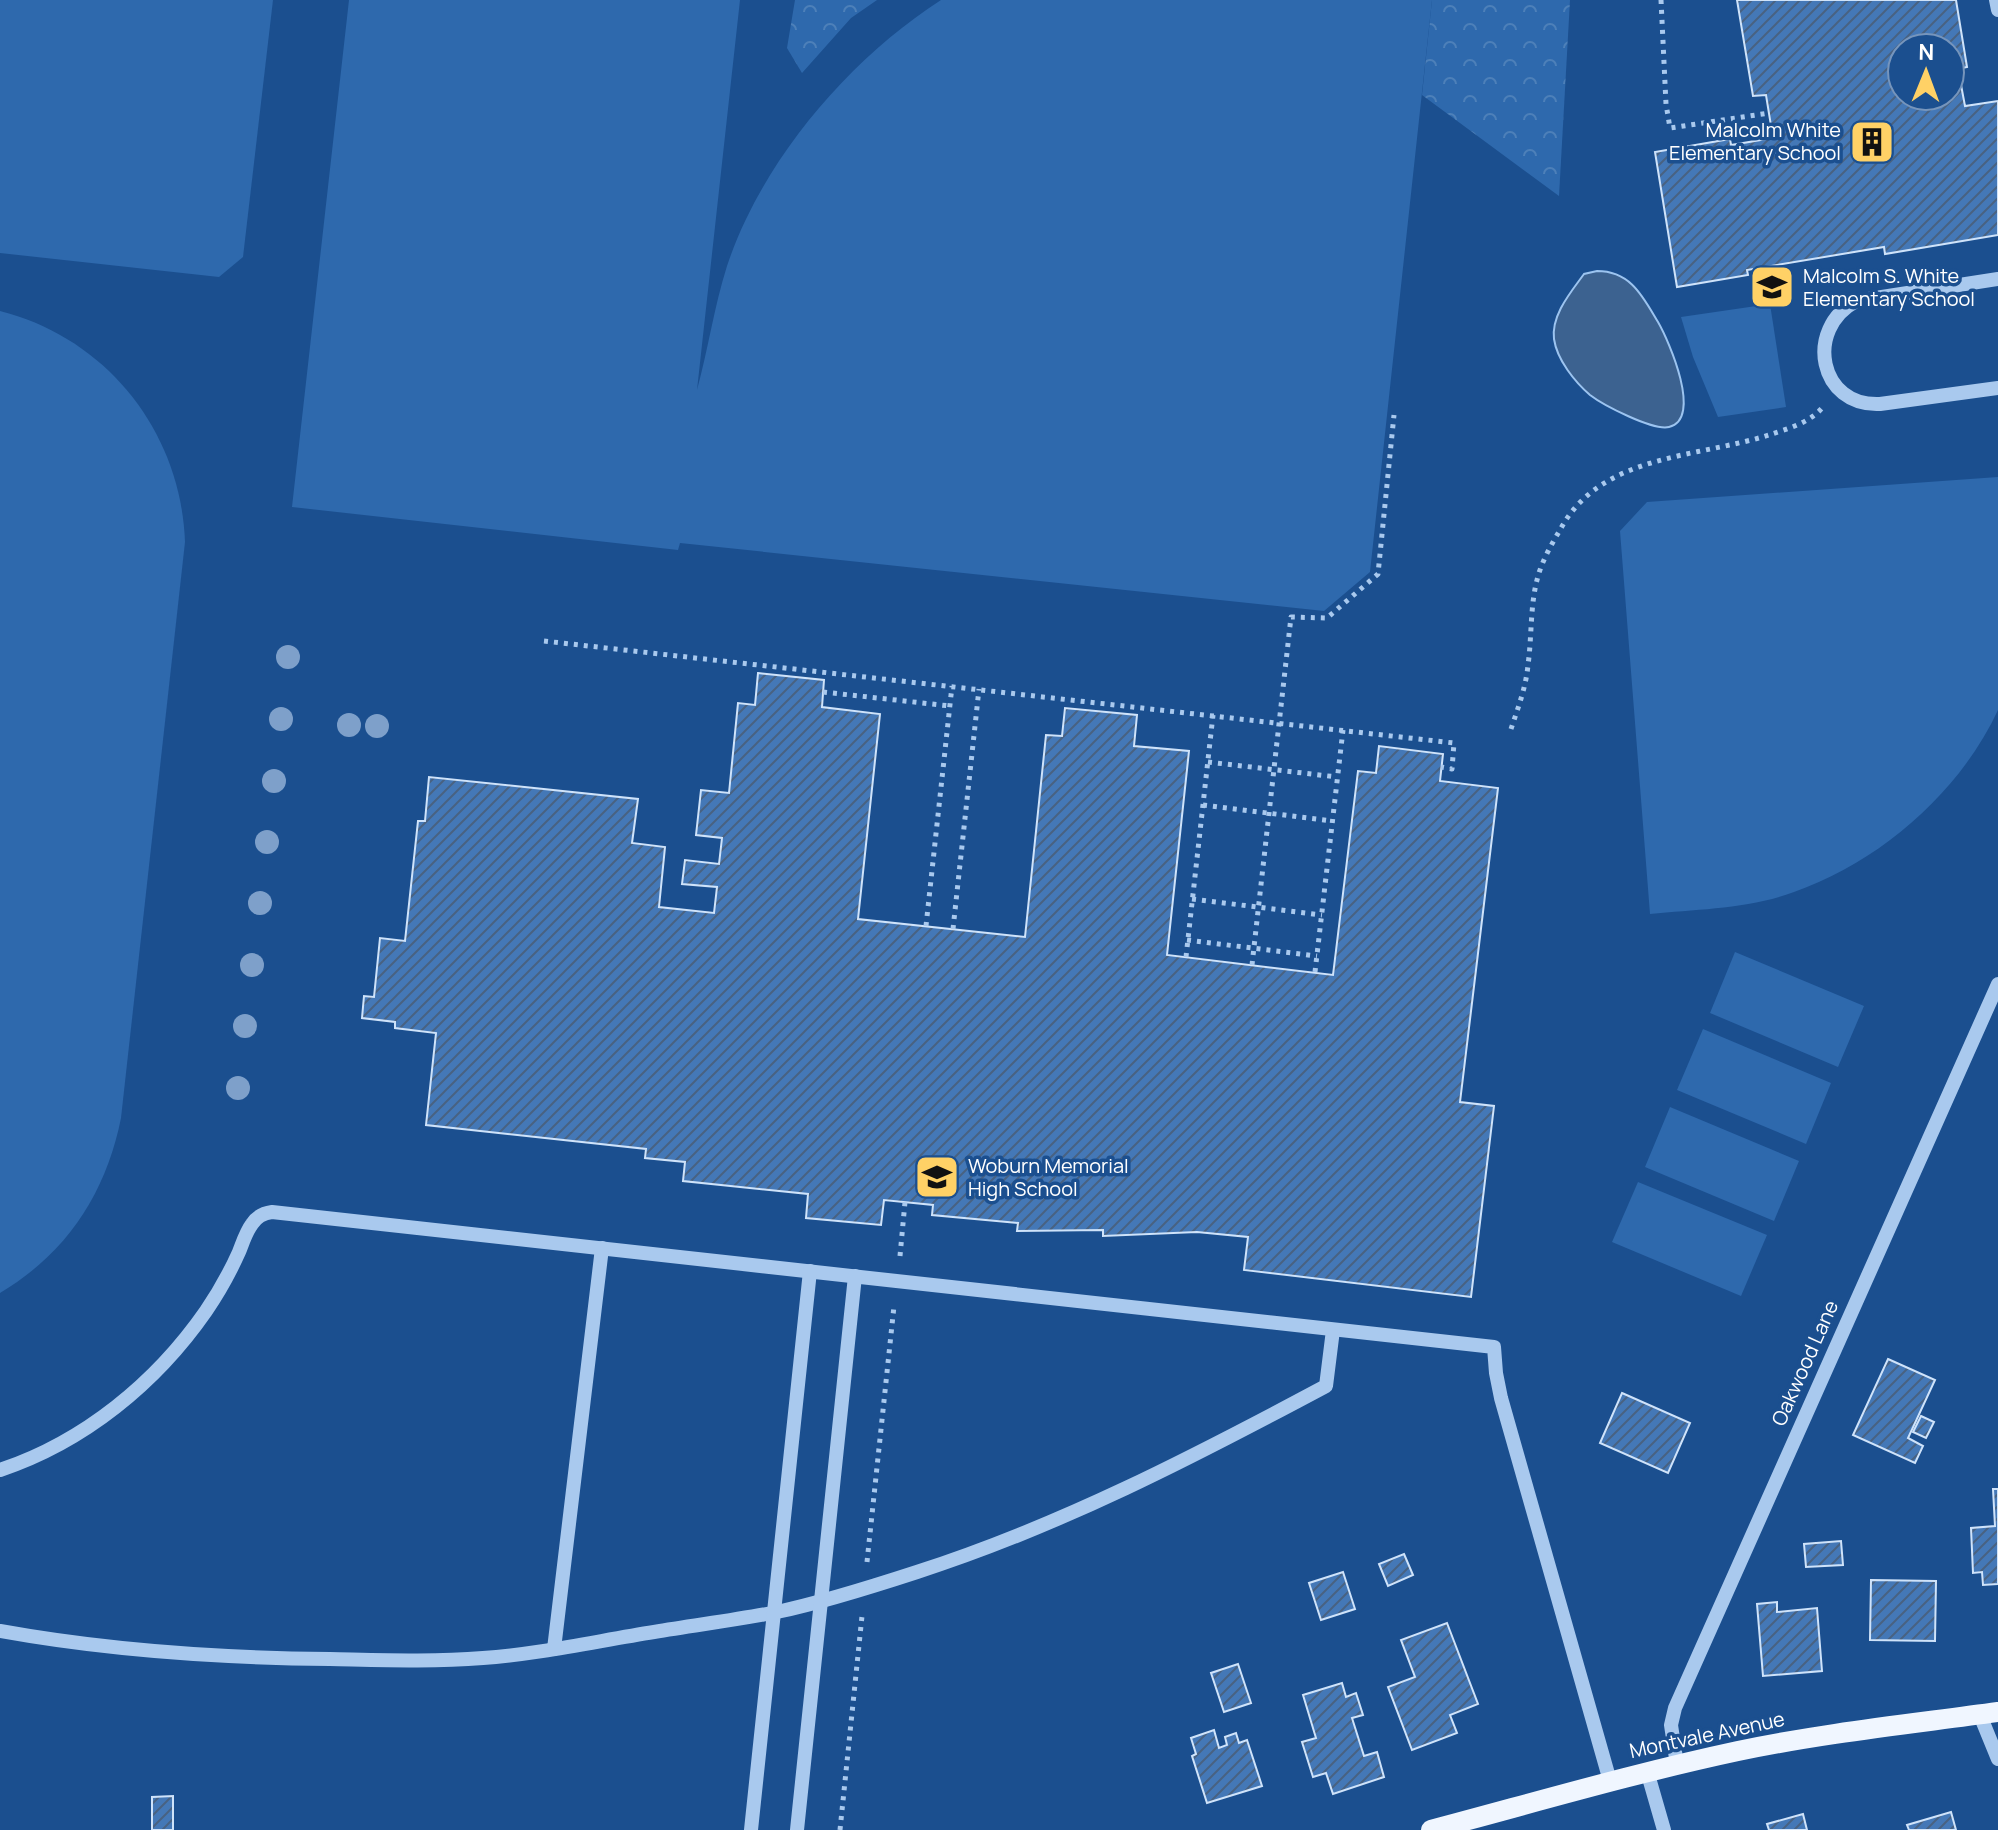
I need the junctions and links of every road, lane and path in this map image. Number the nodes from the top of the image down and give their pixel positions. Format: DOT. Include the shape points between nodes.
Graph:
graph roads {
  1 [pos="1661,0"];
  2 [pos="1996,0"];
  3 [pos="1998,10"];
  4 [pos="1769,113"];
  5 [pos="1998,279"];
  6 [pos="1998,388"];
  7 [pos="1838,389"];
  8 [pos="1394,415"];
  9 [pos="544,641"];
  10 [pos="952,686"];
  11 [pos="979,689"];
  12 [pos="823,692"];
  13 [pos="950,706"];
  14 [pos="1213,715"];
  15 [pos="1280,723"];
  16 [pos="1511,729"];
  17 [pos="1343,730"];
  18 [pos="1208,762"];
  19 [pos="1441,767"];
  20 [pos="1274,770"];
  21 [pos="1337,777"];
  22 [pos="1203,805"];
  23 [pos="1270,813"];
  24 [pos="1332,821"];
  25 [pos="1192,899"];
  26 [pos="1259,908"];
  27 [pos="1322,915"];
  28 [pos="926,926"];
  29 [pos="953,929"];
  30 [pos="1187,940"];
  31 [pos="1254,948"];
  32 [pos="1317,956"];
  33 [pos="1186,957"];
  34 [pos="1252,965"];
  35 [pos="1315,972"];
  36 [pos="1998,984"];
  37 [pos="905,1202"];
  38 [pos="602,1248"];
  39 [pos="810,1271"];
  40 [pos="855,1276"];
  41 [pos="897,1281"];
  42 [pos="1333,1330"];
  43 [pos="0,1470"];
  44 [pos="865,1588"];
  45 [pos="821,1601"];
  46 [pos="774,1612"];
  47 [pos="0,1631"];
  48 [pos="554,1649"];
  49 [pos="1989,1714"];
  50 [pos="1998,1759"];
  51 [pos="1677,1765"];
  52 [pos="1647,1771"];
  53 [pos="1610,1781"];
  54 [pos="751,1830"];
  55 [pos="797,1830"];
  56 [pos="840,1830"];
  57 [pos="1431,1830"];
  58 [pos="1664,1830"];
  1 -- 4 [label="path" via="1670,128"];
  2 -- 3 [label="street"];
  5 -- 7 [label="street" via="1865,299 1840,310 1824,343"];
  6 -- 7 [label="street" via="1871,404"];
  7 -- 16 [label="path" via="1799,425 1640,465 1594,489 1574,507 1537,578 1525,687"];
  8 -- 15 [label="path" via="1378,574 1327,618 1291,617"];
  9 -- 10 [label="path"];
  10 -- 11 [label="path"];
  10 -- 13 [label="path"];
  11 -- 14 [label="path"];
  11 -- 29 [label="path"];
  12 -- 13 [label="path"];
  13 -- 28 [label="path"];
  14 -- 15 [label="path"];
  14 -- 18 [label="path"];
  15 -- 17 [label="path"];
  15 -- 20 [label="path"];
  17 -- 19 [label="path" via="1454,743 1452,769"];
  17 -- 21 [label="path"];
  18 -- 20 [label="path"];
  18 -- 22 [label="path"];
  20 -- 21 [label="path"];
  20 -- 23 [label="path"];
  21 -- 24 [label="path"];
  22 -- 23 [label="path"];
  22 -- 25 [label="path"];
  23 -- 24 [label="path"];
  23 -- 26 [label="path"];
  24 -- 27 [label="path"];
  25 -- 26 [label="path"];
  25 -- 30 [label="path"];
  26 -- 27 [label="path"];
  26 -- 31 [label="path"];
  27 -- 32 [label="path"];
  30 -- 31 [label="path"];
  30 -- 33 [label="path"];
  31 -- 32 [label="path"];
  31 -- 34 [label="path"];
  32 -- 35 [label="path"];
  36 -- 51 [label="street, Oakwood Lane" via="1675,1708 1671,1725"];
  37 -- 41 [label="path"];
  38 -- 39 [label="street"];
  38 -- 43 [label="street" via="265,1213 250,1226 207,1309 152,1375 85,1429"];
  38 -- 48 [label="street"];
  39 -- 40 [label="street"];
  39 -- 46 [label="street"];
  40 -- 41 [label="street"];
  40 -- 45 [label="street"];
  41 -- 42 [label="street"];
  41 -- 44 [label="path"];
  42 -- 44 [label="street" via="1326,1386 1110,1497"];
  42 -- 53 [label="street" via="1494,1347 1501,1398"];
  44 -- 45 [label="street"];
  44 -- 56 [label="path"];
  45 -- 46 [label="street"];
  45 -- 55 [label="street"];
  46 -- 48 [label="street"];
  46 -- 54 [label="street"];
  47 -- 48 [label="street" via="226,1658 455,1660"];
  49 -- 50 [label="street"];
  49 -- 51 [label="main road, Montvale Avenue" via="1794,1741"];
  51 -- 52 [label="main road, Montvale Avenue"];
  52 -- 53 [label="main road, Montvale Avenue"];
  52 -- 58 [label="street"];
  53 -- 57 [label="main road, Montvale Avenue"];
}
